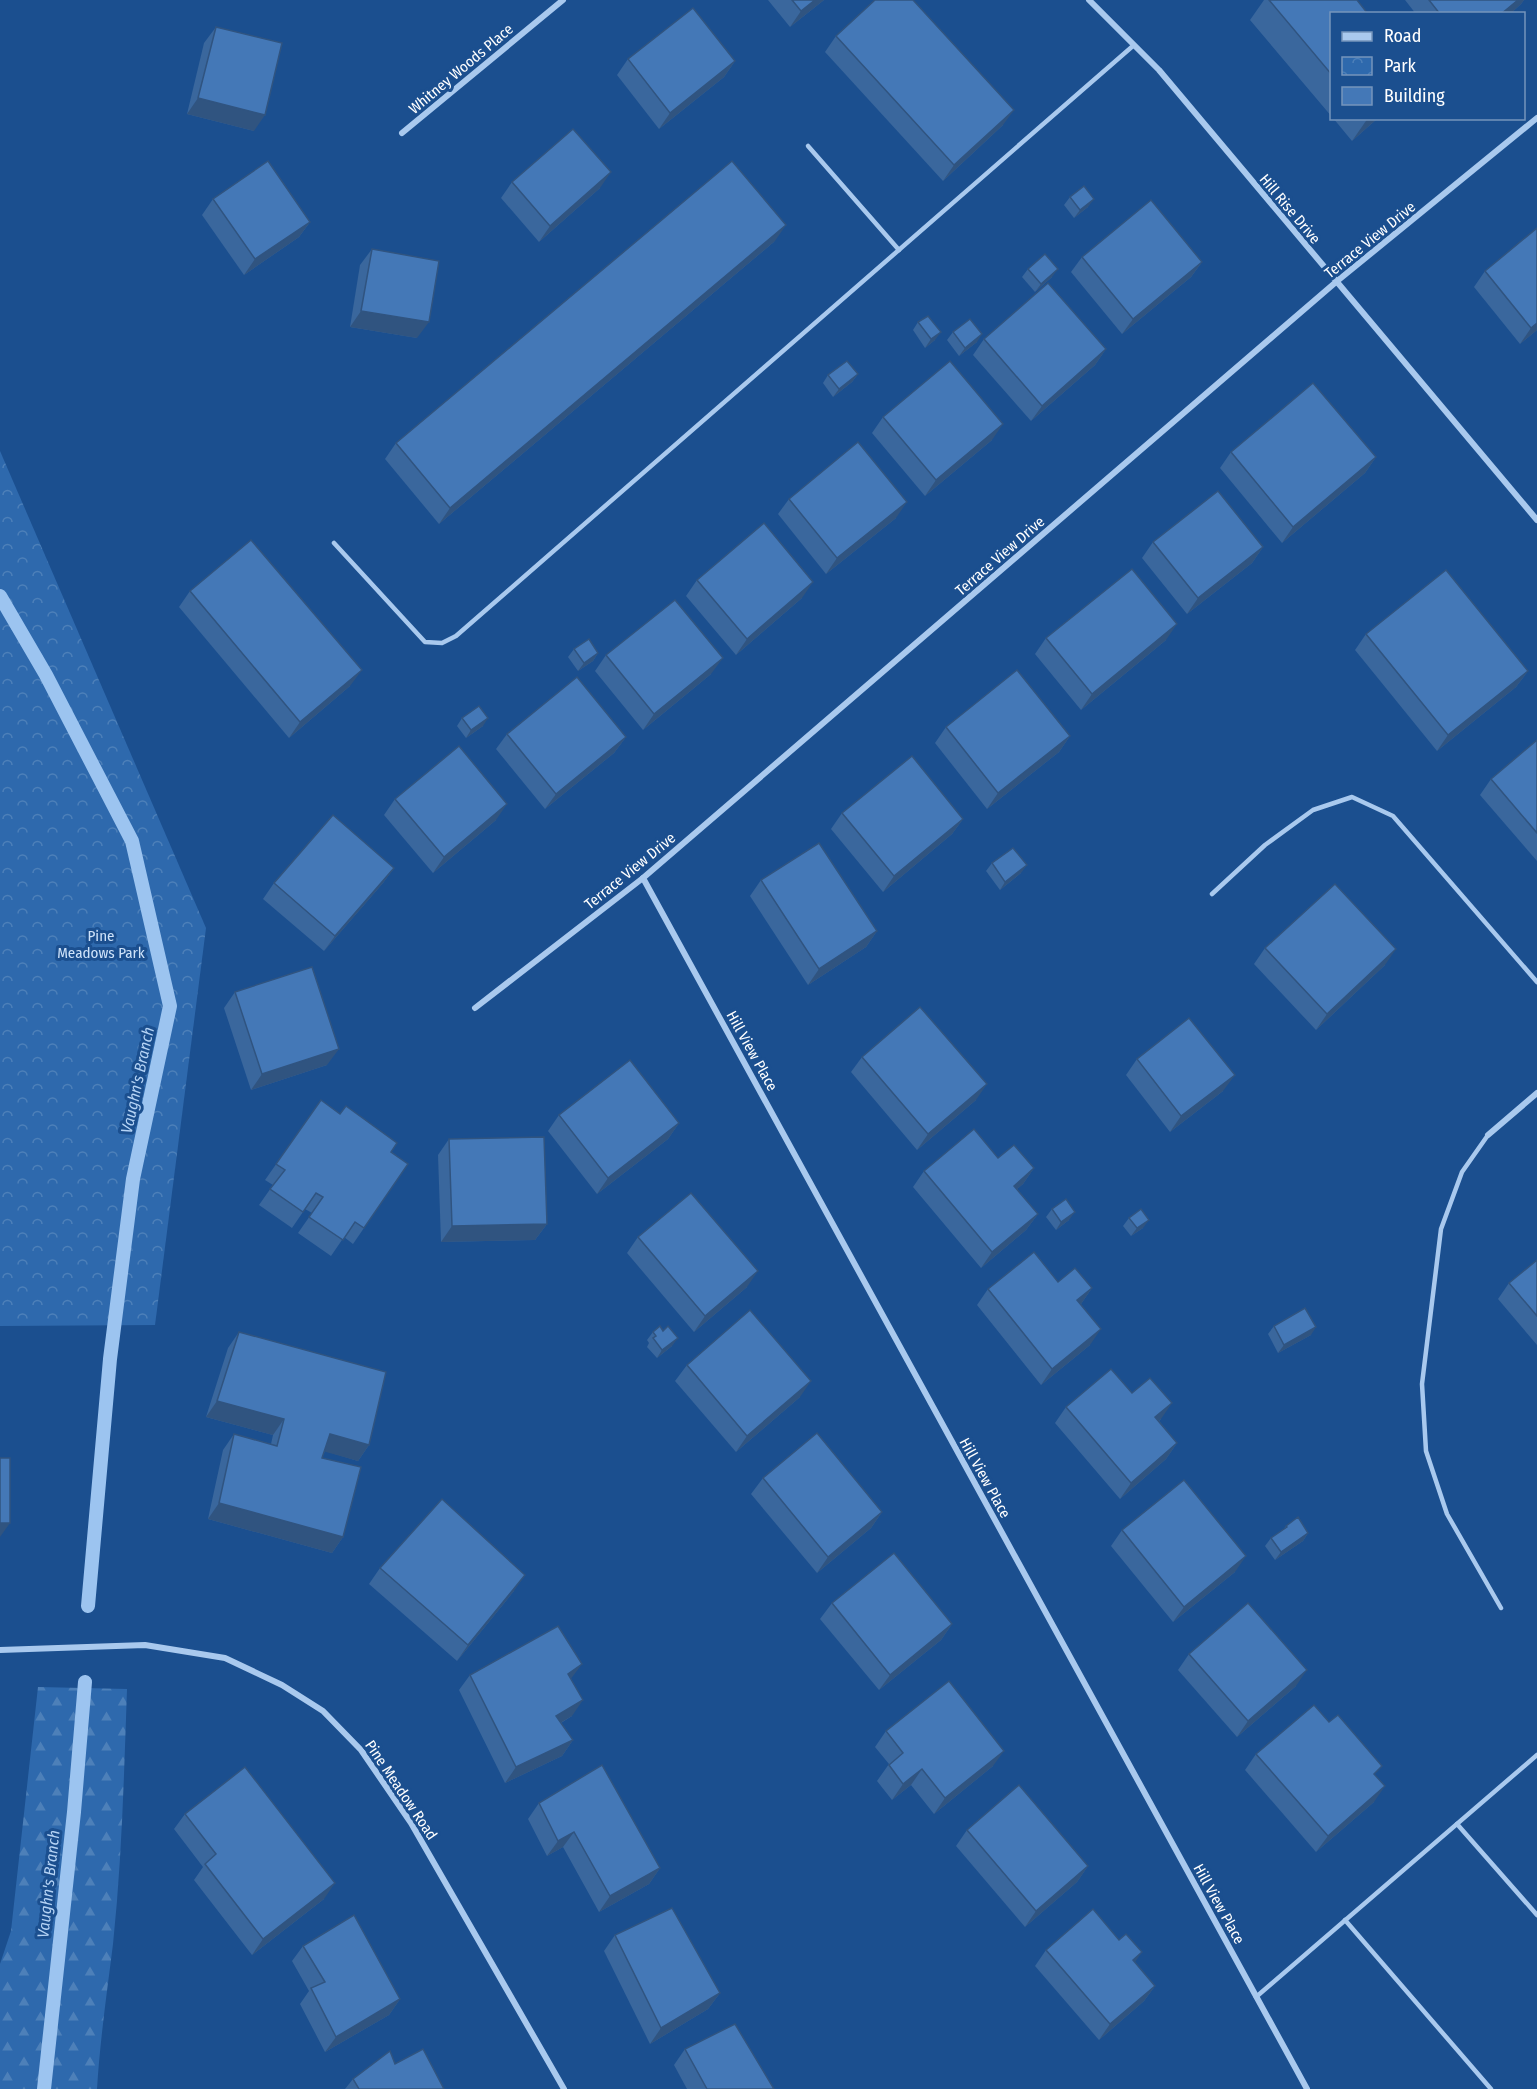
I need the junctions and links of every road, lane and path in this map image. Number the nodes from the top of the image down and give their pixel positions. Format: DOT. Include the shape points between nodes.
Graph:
graph roads {
  1 [pos="563,0"];
  2 [pos="1089,0"];
  3 [pos="1134,45"];
  4 [pos="1537,118"];
  5 [pos="402,133"];
  6 [pos="808,147"];
  7 [pos="899,250"];
  8 [pos="1336,282"];
  9 [pos="1537,520"];
  10 [pos="334,543"];
  11 [pos="643,878"];
  12 [pos="1212,894"];
  13 [pos="1537,982"];
  14 [pos="475,1008"];
  15 [pos="1537,1093"];
  16 [pos="1488,1135"];
  17 [pos="1501,1608"];
  18 [pos="0,1650"];
  19 [pos="1537,1755"];
  20 [pos="1457,1824"];
  21 [pos="1537,1915"];
  22 [pos="1345,1920"];
  23 [pos="1256,1997"];
  24 [pos="564,2089"];
  25 [pos="1307,2089"];
  26 [pos="1491,2089"];
  1 -- 5 [label="street, Whitney Woods Place"];
  2 -- 3 [label="street, Hill Rise Drive"];
  3 -- 7 [label="lane"];
  3 -- 8 [label="street, Hill Rise Drive"];
  4 -- 8 [label="street, Terrace View Drive"];
  6 -- 7 [label="lane"];
  7 -- 10 [label="lane" via="456,636 442,643 425,642"];
  8 -- 9 [label="street, Hill Rise Drive"];
  8 -- 11 [label="street, Terrace View Drive"];
  11 -- 14 [label="street, Terrace View Drive"];
  11 -- 23 [label="street, Hill View Place"];
  12 -- 13 [label="lane" via="1265,845 1313,810 1352,797 1393,816"];
  15 -- 16 [label="street"];
  16 -- 17 [label="lane" via="1462,1172 1441,1229 1422,1384 1426,1451 1447,1514"];
  18 -- 24 [label="street, Pine Meadow Road" via="145,1645 225,1659 282,1684 323,1711 361,1750 411,1823"];
  19 -- 20 [label="lane"];
  20 -- 21 [label="lane"];
  20 -- 22 [label="lane"];
  22 -- 23 [label="lane"];
  22 -- 26 [label="lane"];
  23 -- 25 [label="street, Hill View Place"];
}
